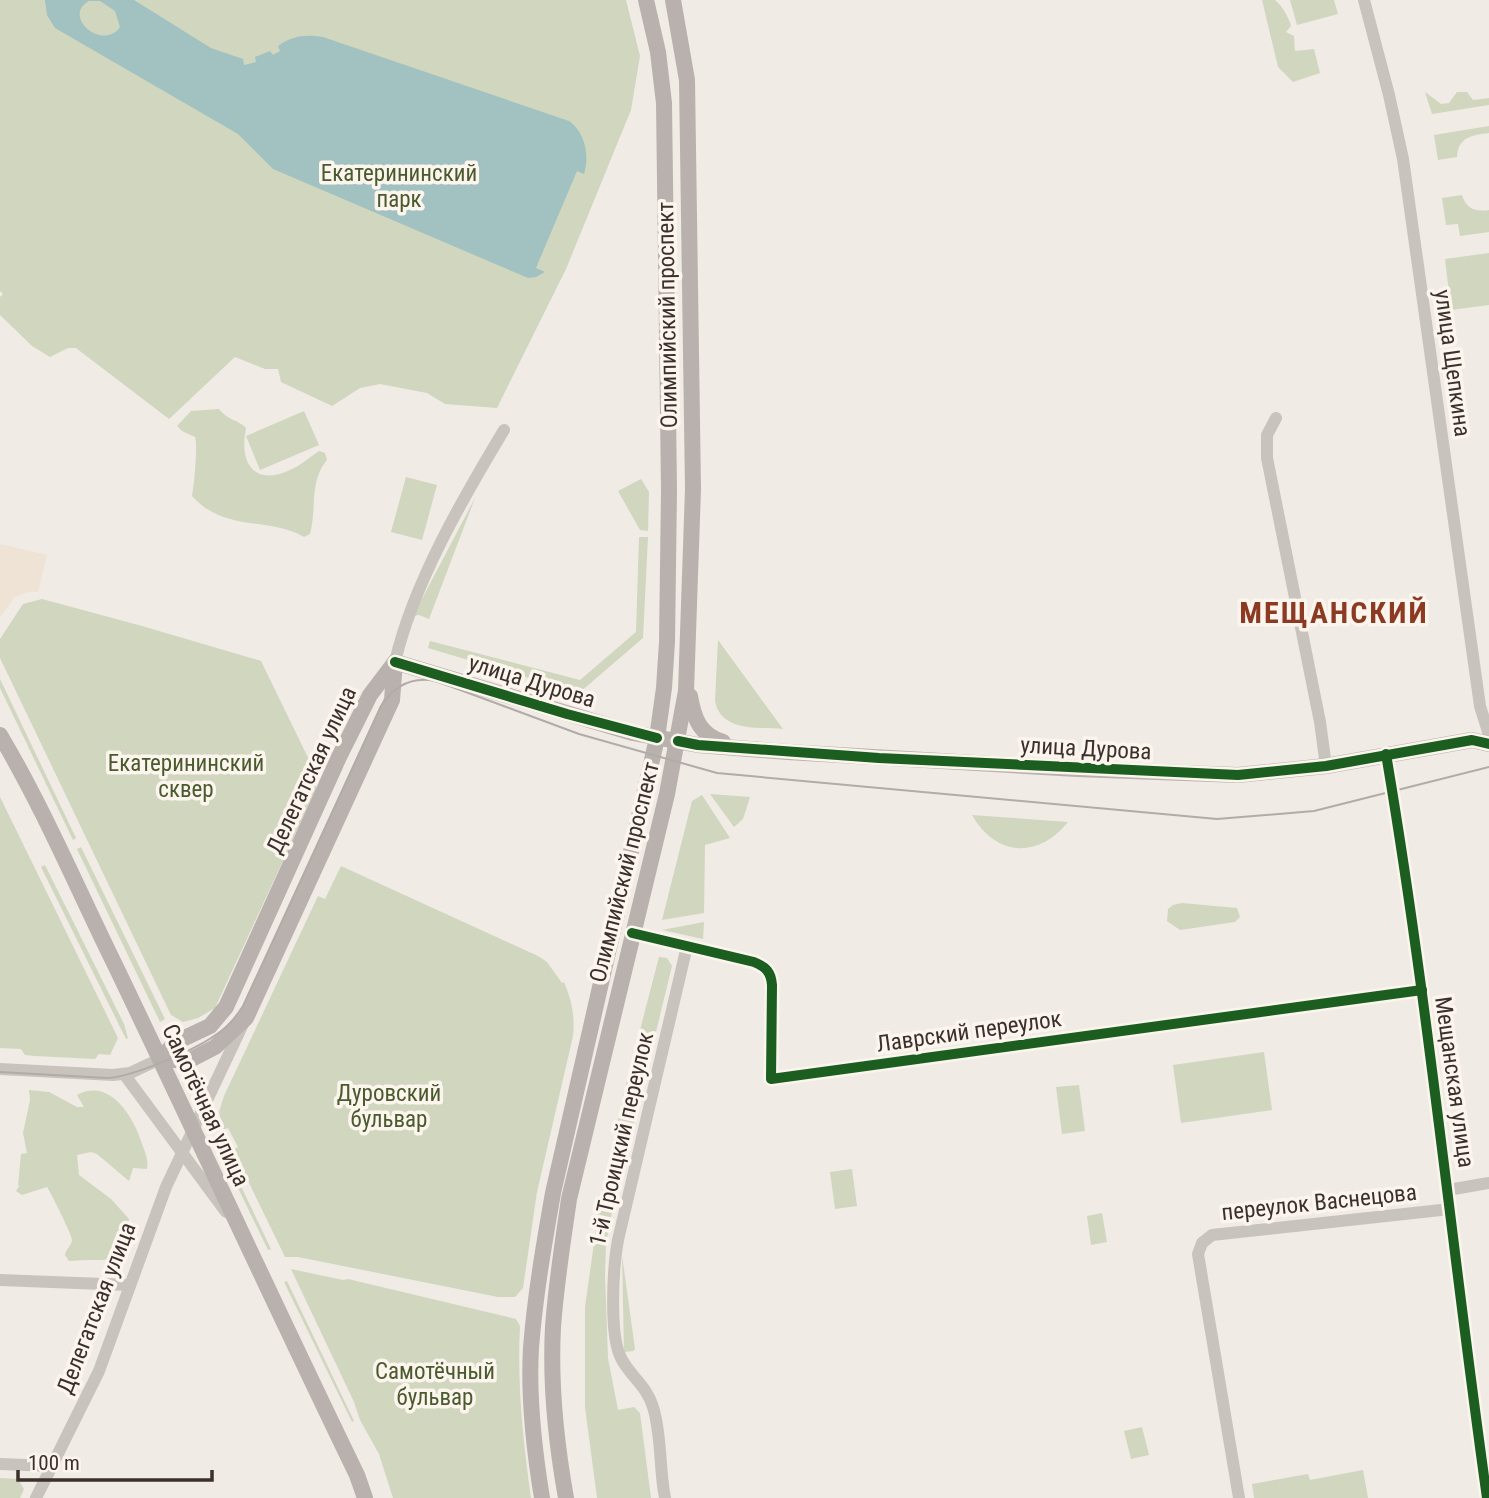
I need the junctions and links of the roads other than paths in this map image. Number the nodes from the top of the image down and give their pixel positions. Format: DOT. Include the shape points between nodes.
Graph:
graph roads {
  1 [pos="646,0"];
  2 [pos="673,0"];
  3 [pos="1364,0"];
  4 [pos="1276,418"];
  5 [pos="503,430"];
  6 [pos="395,662"];
  7 [pos="687,676"];
  8 [pos="0,735"];
  9 [pos="1489,735"];
  10 [pos="657,738"];
  11 [pos="1489,744"];
  12 [pos="677,748"];
  13 [pos="753,749"];
  14 [pos="1386,754"];
  15 [pos="1326,766"];
  16 [pos="632,933"];
  17 [pos="687,946"];
  18 [pos="1422,990"];
  19 [pos="246,1018"];
  20 [pos="160,1059"];
  21 [pos="0,1069"];
  22 [pos="124,1074"];
  23 [pos="194,1129"];
  24 [pos="183,1152"];
  25 [pos="1489,1183"];
  26 [pos="1448,1190"];
  27 [pos="1450,1209"];
  28 [pos="237,1227"];
  29 [pos="0,1280"];
  30 [pos="129,1285"];
  31 [pos="1485,1448"];
  32 [pos="0,1464"];
  33 [pos="52,1466"];
  34 [pos="36,1498"];
  35 [pos="365,1498"];
  36 [pos="542,1498"];
  37 [pos="566,1498"];
  38 [pos="665,1498"];
  39 [pos="1239,1498"];
  40 [pos="1487,1498"];
  1 -- 10 [label="main road, Олимпийский проспект" via="664,103 669,490 667,642"];
  2 -- 7 [label="main road, Олимпийский проспект" via="687,80 693,496"];
  3 -- 9 [label="street, улица Щепкина" via="1403,159 1478,694"];
  4 -- 15 [label="street" via="1265,447"];
  5 -- 6 [label="street" via="413,601"];
  6 -- 10 [label="main road, улица Дурова"];
  6 -- 19 [label="main road, Делегатская улица" via="392,700"];
  6 -- 20 [label="main road, Делегатская улица" via="370,695 226,1007 210,1026 176,1042"];
  7 -- 12 [label="main road, Олимпийский проспект"];
  7 -- 13 [label="main road" via="701,729 715,740"];
  8 -- 20 [label="main road, Самотёчная улица"];
  10 -- 12 [label="main road, улица Дурова"];
  10 -- 36 [label="main road, Олимпийский проспект" via="544,1242 531,1349"];
  11 -- 14 [label="main road, улица Дурова" via="1472,740"];
  12 -- 13 [label="main road, улица Дурова"];
  12 -- 16 [label="main road, Олимпийский проспект"];
  13 -- 15 [label="main road, улица Дурова" via="1195,775"];
  14 -- 15 [label="main road, улица Дурова"];
  14 -- 18 [label="street, Мещанская улица"];
  16 -- 17 [label="street, Лаврский переулок"];
  16 -- 37 [label="main road, Олимпийский проспект" via="569,1199 561,1258 553,1329 554,1382"];
  17 -- 18 [label="street, Лаврский переулок" via="754,962 769,972 771,1079"];
  17 -- 38 [label="street, 1-й Троицкий переулок" via="618,1240 615,1276 614,1338 626,1367 648,1392 654,1409"];
  18 -- 26 [label="street, Мещанская улица"];
  19 -- 20 [label="main road, Делегатская улица" via="215,1047 184,1062"];
  19 -- 23 [label="street, Делегатская улица"];
  20 -- 22 [label="street"];
  20 -- 23 [label="main road, Самотёчная улица"];
  21 -- 22 [label="street"];
  22 -- 24 [label="street"];
  23 -- 24 [label="street, Делегатская улица"];
  23 -- 28 [label="main road, Самотёчная улица"];
  24 -- 28 [label="street"];
  24 -- 30 [label="street, Делегатская улица"];
  25 -- 26 [label="street"];
  26 -- 27 [label="street, Мещанская улица"];
  27 -- 31 [label="street, Мещанская улица" via="1471,1386"];
  27 -- 39 [label="street, переулок Васнецова" via="1212,1235 1202,1242 1198,1254"];
  28 -- 35 [label="main road, Самотёчная улица"];
  29 -- 30 [label="street"];
  30 -- 33 [label="street, Делегатская улица" via="99,1371"];
  31 -- 40 [label="street, Мещанская улица"];
  32 -- 33 [label="street"];
  33 -- 34 [label="street, Делегатская улица"];
}
